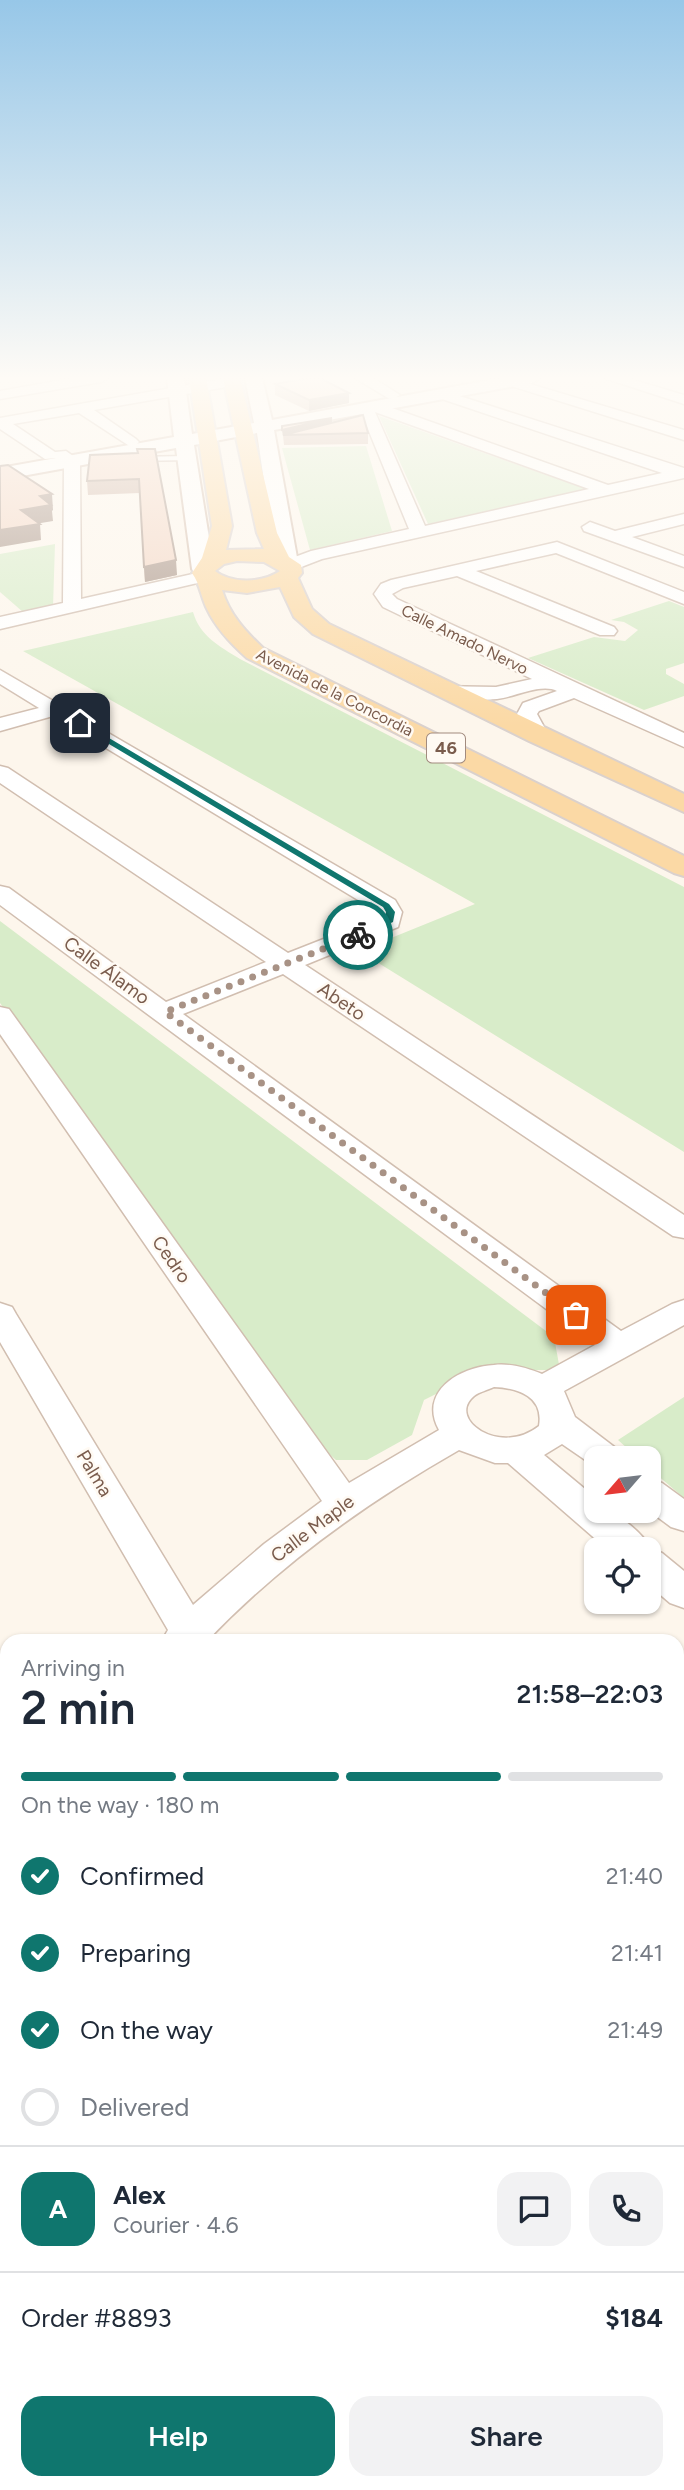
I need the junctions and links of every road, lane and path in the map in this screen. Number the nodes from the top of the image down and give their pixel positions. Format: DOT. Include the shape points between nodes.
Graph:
graph roads {
  1 [pos="68,494"];
  2 [pos="194,494"];
  3 [pos="217,494"];
  4 [pos="258,494"];
  5 [pos="276,494"];
  6 [pos="403,494"];
  7 [pos="587,494"];
  8 [pos="529,507"];
  9 [pos="548,516"];
  10 [pos="684,519"];
  11 [pos="590,527"];
  12 [pos="419,532"];
  13 [pos="614,536"];
  14 [pos="684,562"];
  15 [pos="286,566"];
  16 [pos="456,569"];
  17 [pos="208,571"];
  18 [pos="684,598"];
  19 [pos="72,606"];
  20 [pos="10,615"];
  21 [pos="607,631"];
  22 [pos="0,676"];
  23 [pos="550,680"];
  24 [pos="442,690"];
  25 [pos="575,692"];
  26 [pos="56,709"];
  27 [pos="0,725"];
  28 [pos="538,736"];
  29 [pos="684,741"];
  30 [pos="0,773"];
  31 [pos="684,804"];
  32 [pos="684,867"];
  33 [pos="0,893"];
  34 [pos="287,964"];
  35 [pos="165,1012"];
  36 [pos="0,1014"];
  37 [pos="14,1058"];
  38 [pos="684,1229"];
  39 [pos="684,1311"];
  40 [pos="0,1314"];
  41 [pos="620,1346"];
  42 [pos="542,1388"];
  43 [pos="558,1422"];
  44 [pos="458,1435"];
  45 [pos="589,1446"];
  46 [pos="516,1451"];
  47 [pos="662,1502"];
  48 [pos="343,1503"];
  49 [pos="684,1518"];
  50 [pos="618,1537"];
  51 [pos="661,1573"];
  52 [pos="684,1592"];
  53 [pos="183,1634"];
  54 [pos="188,1634"];
  1 -- 19 [label="street"];
  2 -- 17 [label="street, Avenida de la Concordia"];
  3 -- 17 [label="main road" via="222,526"];
  4 -- 15 [label="main road" via="267,533"];
  5 -- 15 [label="street"];
  6 -- 12 [label="street"];
  7 -- 8 [label="street"];
  8 -- 9 [label="street"];
  8 -- 12 [label="street"];
  10 -- 13 [label="street"];
  11 -- 13 [label="street"];
  12 -- 15 [label="street"];
  13 -- 14 [label="street"];
  15 -- 17 [label="main road" via="245,555"];
  15 -- 17 [label="main road" via="252,585 225,584"];
  15 -- 24 [label="main road" via="302,612 321,629"];
  16 -- 18 [label="street" via="562,540"];
  16 -- 21 [label="street"];
  16 -- 23 [label="street, Calle Amado Nervo" via="397,584 383,594 390,603"];
  17 -- 19 [label="street"];
  17 -- 32 [label="main road, Avenida de la Concordia / 46" via="215,605 232,633 255,653"];
  19 -- 20 [label="street"];
  22 -- 26 [label="street"];
  23 -- 24 [label="street, Calle Amado Nervo" via="495,695"];
  23 -- 25 [label="street, Calle Amado Nervo"];
  24 -- 28 [label="main road"];
  25 -- 28 [label="street" via="530,707 527,714"];
  25 -- 29 [label="street, Calle Amado Nervo"];
  26 -- 27 [label="street"];
  26 -- 34 [label="street" via="386,905 390,912 389,922"];
  28 -- 31 [label="main road"];
  30 -- 34 [label="street, Abeto"];
  33 -- 35 [label="street, Calle Álamo"];
  34 -- 35 [label="street"];
  34 -- 38 [label="street, Abeto"];
  35 -- 41 [label="street, Calle Álamo"];
  36 -- 37 [label="street, Cedro"];
  37 -- 48 [label="street, Cedro"];
  39 -- 41 [label="street"];
  40 -- 53 [label="street, Palma"];
  41 -- 42 [label="street"];
  42 -- 43 [label="street" via="558,1410"];
  42 -- 44 [label="street" via="509,1376 467,1383 451,1398 447,1410"];
  43 -- 45 [label="street"];
  43 -- 46 [label="street" via="548,1438"];
  44 -- 46 [label="street" via="484,1448"];
  44 -- 48 [label="street, Calle Maple"];
  46 -- 50 [label="street"];
  47 -- 49 [label="street"];
  48 -- 54 [label="street, Calle Maple" via="258,1568"];
  51 -- 52 [label="street"];
}
